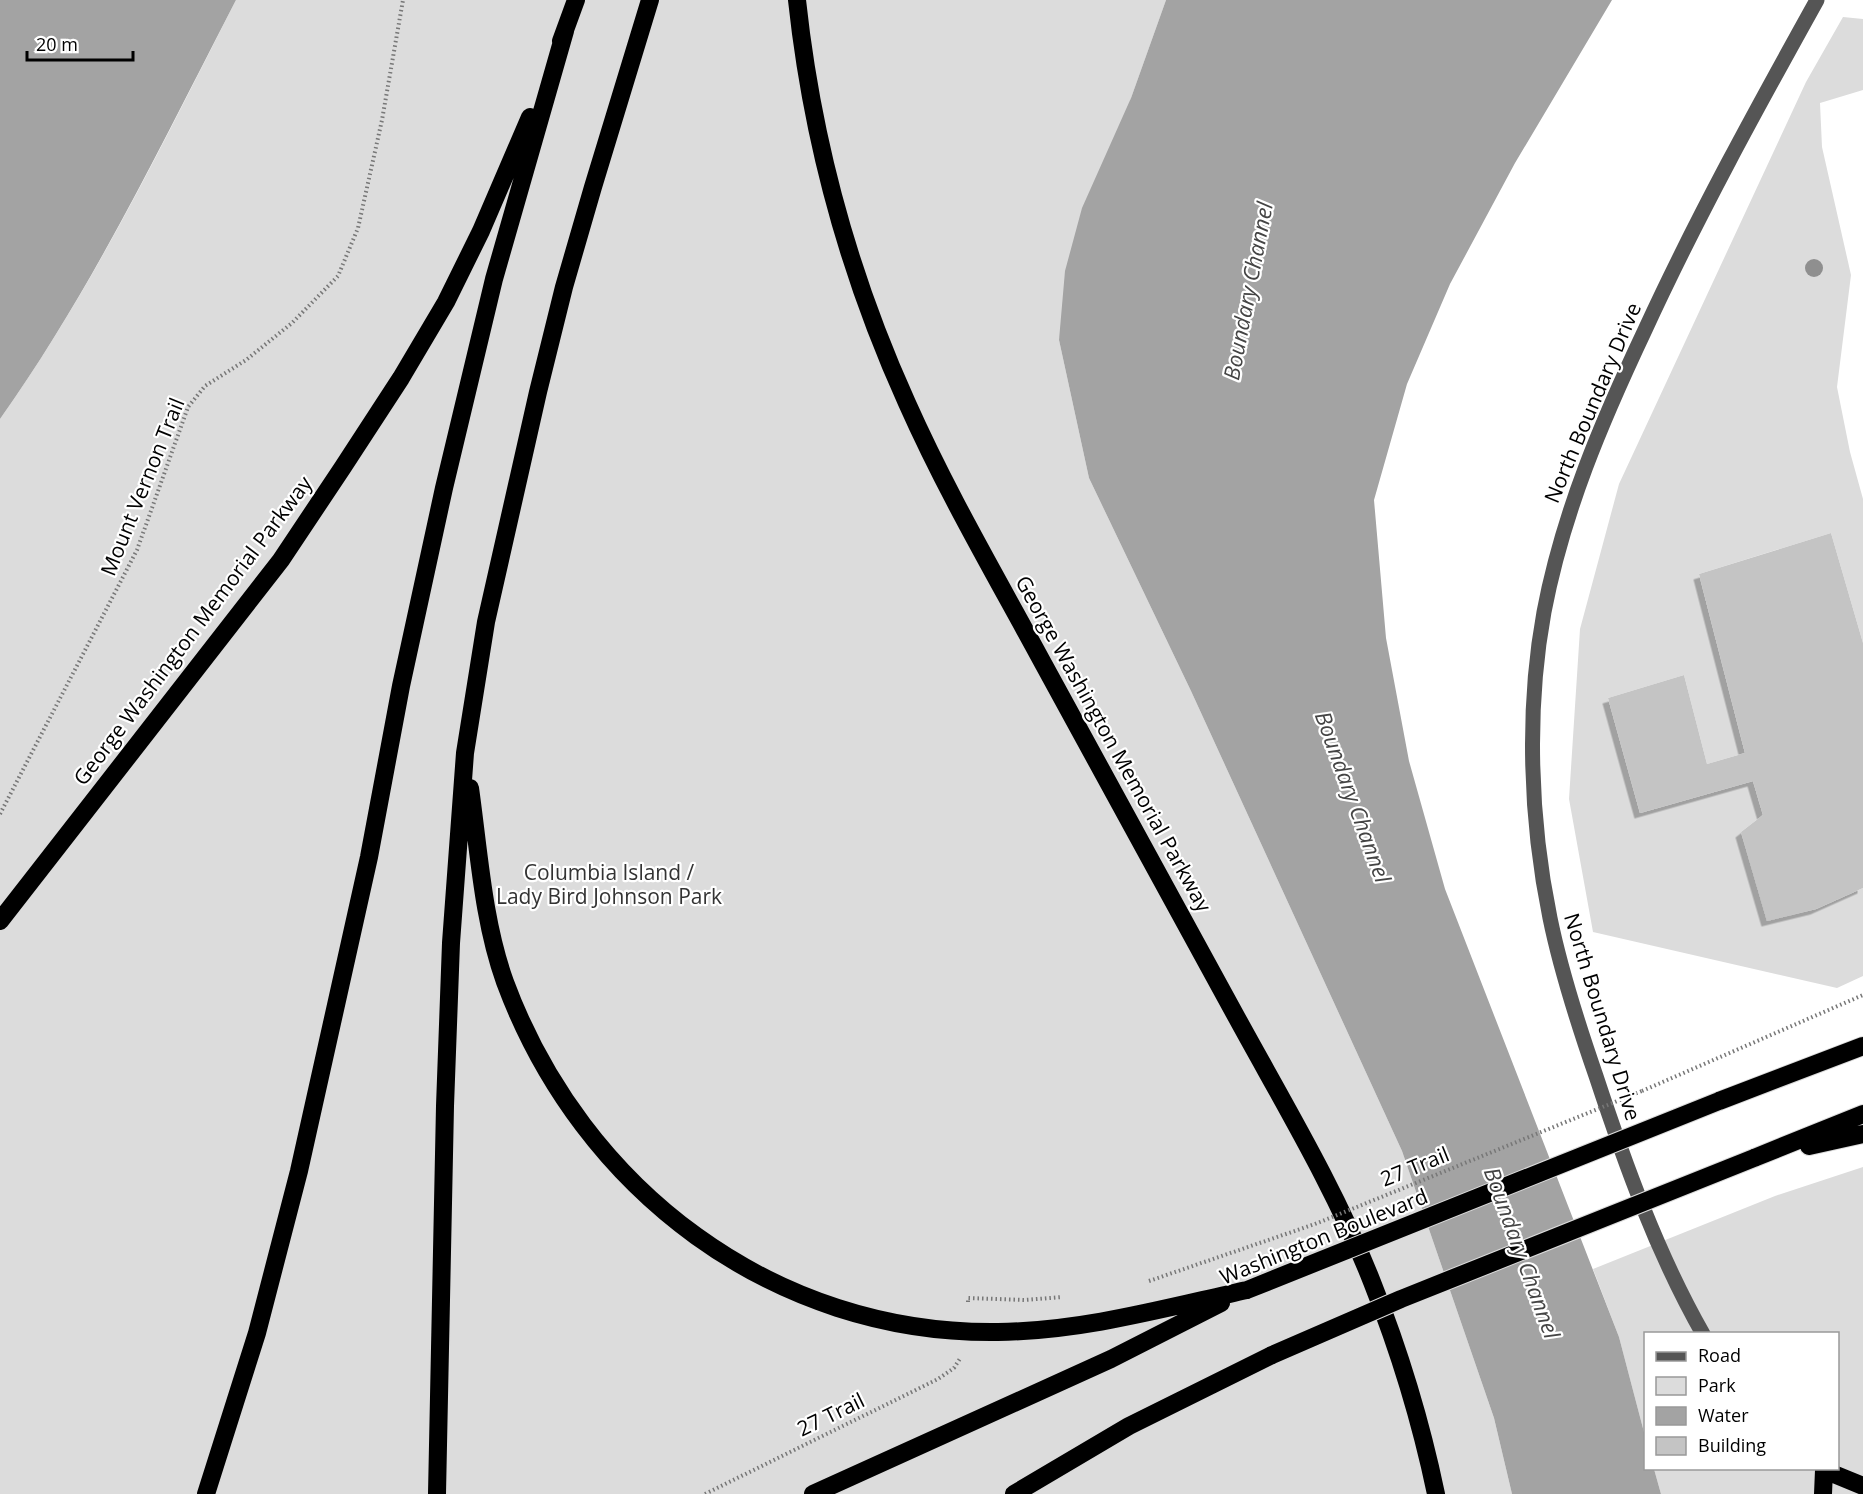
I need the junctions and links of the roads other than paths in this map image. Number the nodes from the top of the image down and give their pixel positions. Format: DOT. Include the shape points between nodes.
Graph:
graph roads {
  1 [pos="576,0"];
  2 [pos="650,0"];
  3 [pos="797,0"];
  4 [pos="1817,0"];
  5 [pos="565,31"];
  6 [pos="465,753"];
  7 [pos="0,921"];
  8 [pos="1863,1039"];
  9 [pos="1863,1046"];
  10 [pos="1821,1062"];
  11 [pos="1863,1114"];
  12 [pos="1863,1134"];
  13 [pos="1754,1158"];
  14 [pos="1247,1290"];
  15 [pos="1702,1332"];
  16 [pos="1823,1470"];
  17 [pos="1824,1470"];
  18 [pos="1825,1470"];
  19 [pos="1863,1486"];
  20 [pos="206,1494"];
  21 [pos="437,1494"];
  22 [pos="813,1494"];
  23 [pos="1014,1494"];
  24 [pos="1436,1494"];
  25 [pos="1822,1494"];
  26 [pos="1847,1494"];
  1 -- 5 [label="highway, George Washington Memorial Parkway"];
  2 -- 6 [label="highway" via="540,381 486,622"];
  3 -- 24 [label="highway, George Washington Memorial Parkway" via="822,155 864,296 903,394 962,514 1283,1101 1345,1222 1394,1343"];
  4 -- 15 [label="street, North Boundary Drive" via="1702,211 1588,456 1554,566 1538,664 1535,814 1560,964 1635,1186 1661,1251"];
  5 -- 7 [label="highway, George Washington Memorial Parkway" via="481,231 446,302 401,378 281,560"];
  5 -- 20 [label="highway" via="494,279 444,488 369,857 299,1171 257,1332"];
  6 -- 14 [label="highway" via="494,944 520,1019 562,1096 588,1132 614,1164 684,1229 766,1278 806,1296 845,1311 929,1328 995,1332 1094,1324"];
  6 -- 21 [label="highway" via="450,954"];
  8 -- 10 [label="highway"];
  9 -- 10 [label="highway, Washington Boulevard"];
  10 -- 14 [label="highway, Washington Boulevard, bridge"];
  11 -- 13 [label="highway"];
  12 -- 13 [label="highway"];
  13 -- 23 [label="highway, bridge" via="1401,1299 1272,1355 1129,1426"];
  14 -- 22 [label="highway, Washington Boulevard" via="1111,1359"];
  16 -- 25 [label="highway"];
  17 -- 26 [label="highway"];
  18 -- 19 [label="highway"];
}
